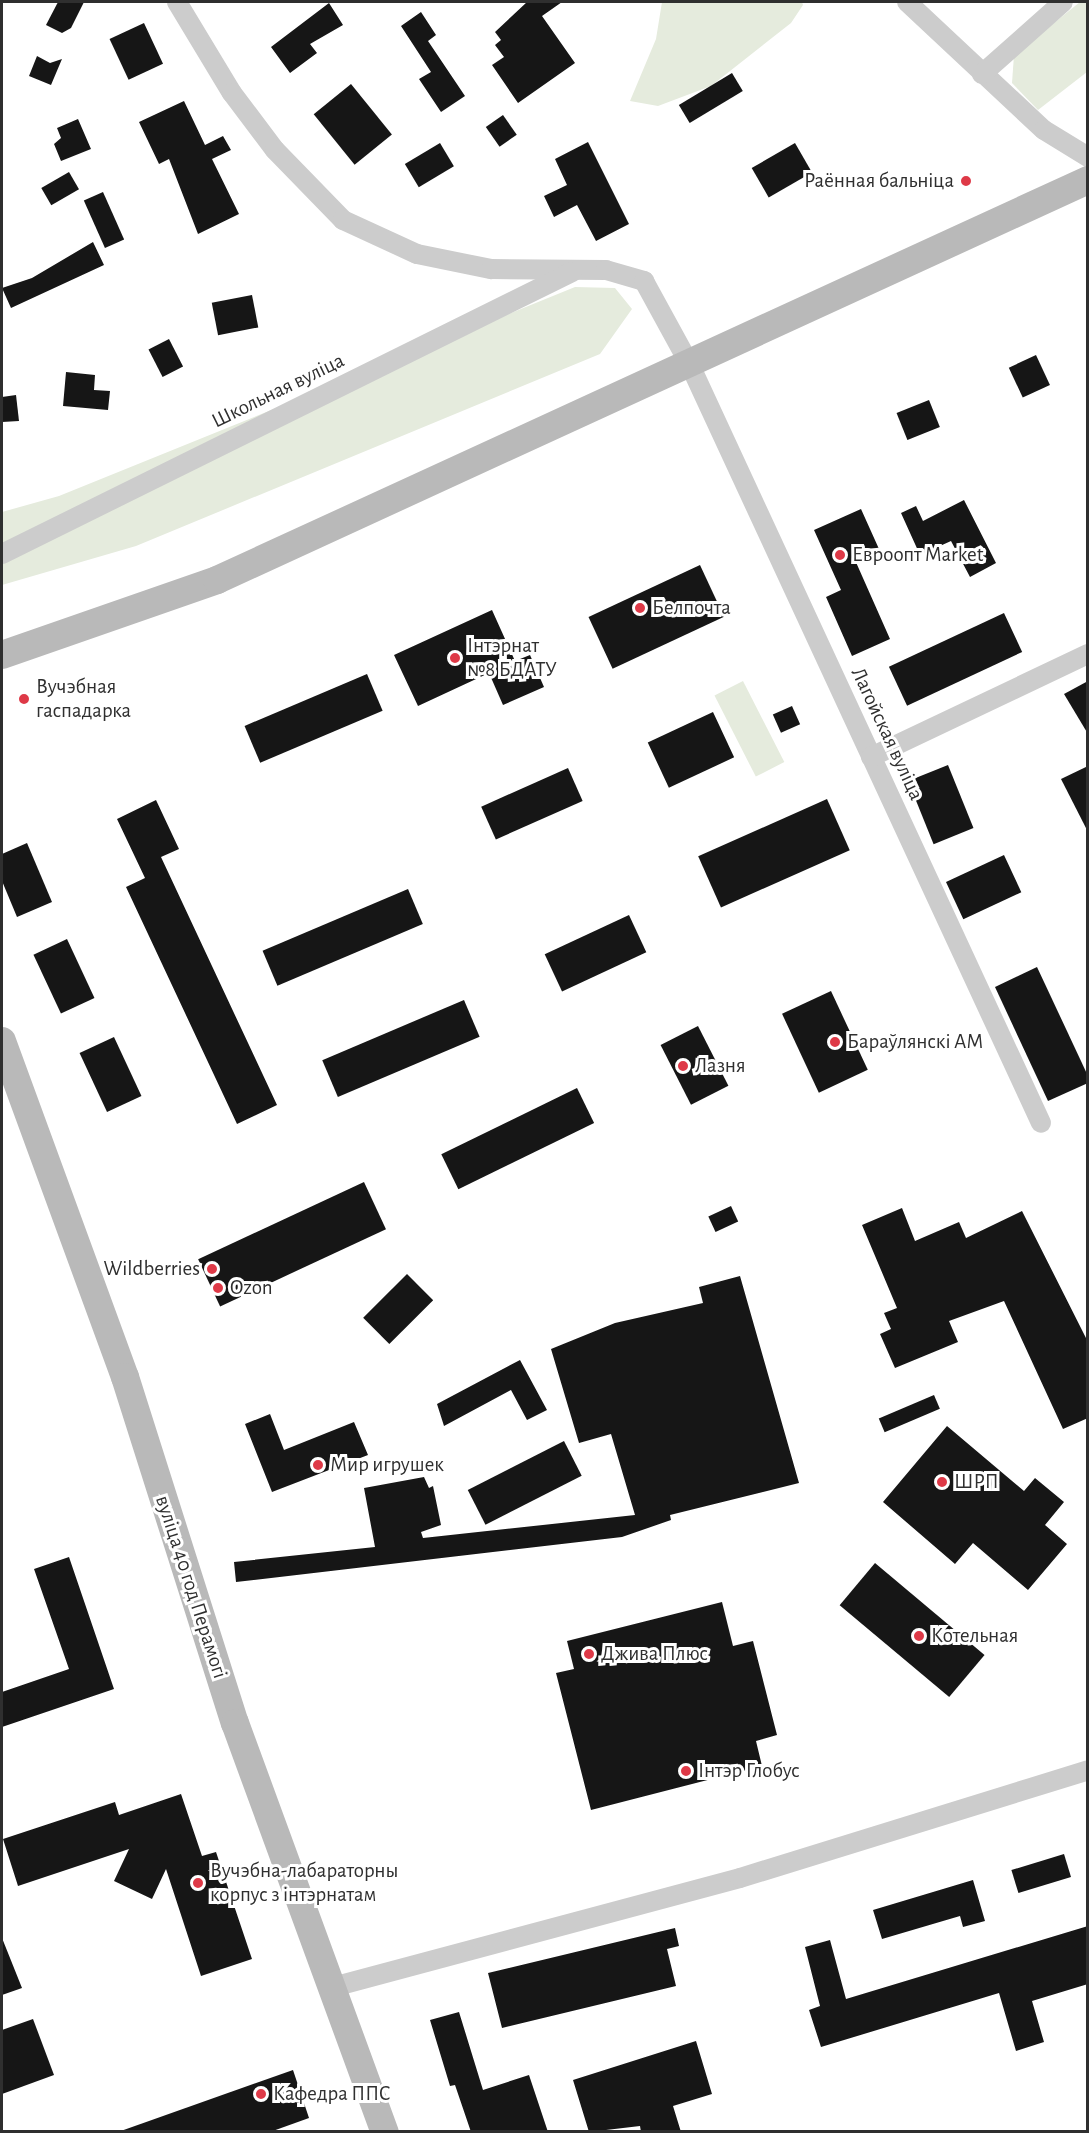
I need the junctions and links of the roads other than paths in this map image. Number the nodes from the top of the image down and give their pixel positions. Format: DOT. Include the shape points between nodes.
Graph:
graph roads {
  1 [pos="177,2"];
  2 [pos="907,2"];
  3 [pos="1064,2"];
  4 [pos="982,74"];
  5 [pos="1088,157"];
  6 [pos="1088,180"];
  7 [pos="575,270"];
  8 [pos="690,365"];
  9 [pos="2,554"];
  10 [pos="1088,654"];
  11 [pos="2,655"];
  12 [pos="871,757"];
  13 [pos="2,1041"];
  14 [pos="1041,1123"];
  15 [pos="1088,1770"];
  16 [pos="333,1987"];
  17 [pos="385,2132"];
  1 -- 7 [label="street, Школьная вуліца" via="232,93 275,150 343,220 417,254 491,269"];
  2 -- 4 [label="street"];
  3 -- 4 [label="street"];
  4 -- 5 [label="street" via="1044,130"];
  6 -- 8 [label="main road"];
  7 -- 8 [label="street, Школьная вуліца" via="622,272 644,281"];
  7 -- 9 [label="street, Школьная вуліца"];
  8 -- 11 [label="main road" via="218,580"];
  8 -- 12 [label="street, Лагойская вуліца"];
  10 -- 12 [label="street"];
  12 -- 14 [label="street, Лагойская вуліца"];
  13 -- 16 [label="main road, вуліца 40 год Перамогі" via="125,1377 235,1723"];
  15 -- 16 [label="street" via="740,1878"];
  16 -- 17 [label="main road, вуліца 40 год Перамогі"];
}
